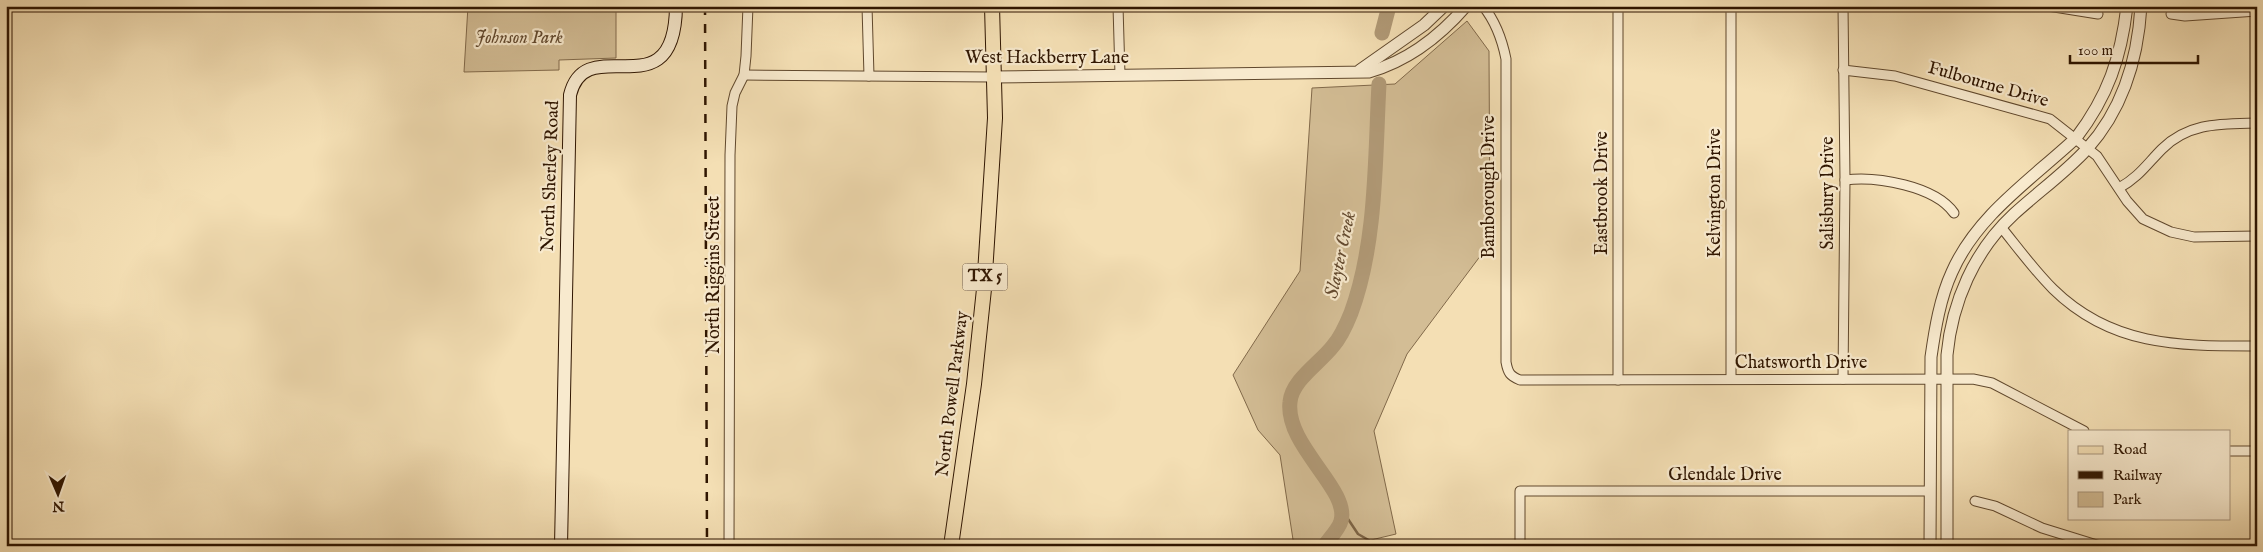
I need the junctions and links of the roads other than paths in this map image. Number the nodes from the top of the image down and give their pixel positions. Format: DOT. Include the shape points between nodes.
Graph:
graph roads {
  1 [pos="676,6"];
  2 [pos="748,6"];
  3 [pos="868,6"];
  4 [pos="992,6"];
  5 [pos="1118,6"];
  6 [pos="1444,6"];
  7 [pos="1466,6"];
  8 [pos="1483,6"];
  9 [pos="1618,6"];
  10 [pos="1731,6"];
  11 [pos="1843,6"];
  12 [pos="2048,6"];
  13 [pos="2127,6"];
  14 [pos="2141,6"];
  15 [pos="2257,11"];
  16 [pos="2098,14"];
  17 [pos="2171,14"];
  18 [pos="1842,70"];
  19 [pos="1351,73"];
  20 [pos="744,75"];
  21 [pos="1120,75"];
  22 [pos="869,76"];
  23 [pos="992,77"];
  24 [pos="2257,123"];
  25 [pos="2076,138"];
  26 [pos="2088,148"];
  27 [pos="1845,180"];
  28 [pos="2120,188"];
  29 [pos="1954,213"];
  30 [pos="2001,228"];
  31 [pos="2257,236"];
  32 [pos="2257,346"];
  33 [pos="1508,373"];
  34 [pos="1932,378"];
  35 [pos="1947,378"];
  36 [pos="1731,379"];
  37 [pos="1844,379"];
  38 [pos="1618,380"];
  39 [pos="2082,430"];
  40 [pos="2230,451"];
  41 [pos="2257,451"];
  42 [pos="1929,491"];
  43 [pos="1975,501"];
  44 [pos="561,546"];
  45 [pos="729,546"];
  46 [pos="951,546"];
  47 [pos="1520,546"];
  48 [pos="1930,546"];
  49 [pos="1947,546"];
  50 [pos="2100,546"];
  1 -- 44 [label="main road, North Sherley Road" via="673,39 662,57 645,65 590,69 576,79 572,90 568,120"];
  2 -- 20 [label="street, North Riggins Street"];
  3 -- 22 [label="street"];
  4 -- 23 [label="main road, North Powell Parkway / TX 5"];
  5 -- 21 [label="street"];
  6 -- 19 [label="street" via="1424,25 1369,65"];
  7 -- 19 [label="street, West Hackberry Lane" via="1438,34 1408,55 1377,70"];
  8 -- 33 [label="street, Bamborough Drive" via="1501,37 1506,59"];
  9 -- 38 [label="street, Eastbrook Drive"];
  10 -- 36 [label="street, Kelvington Drive"];
  11 -- 18 [label="street, Salisbury Drive"];
  12 -- 16 [label="street"];
  13 -- 25 [label="street" via="2123,39 2113,76 2100,103"];
  14 -- 26 [label="street" via="2139,39 2126,82 2116,105"];
  15 -- 17 [label="street"];
  18 -- 25 [label="street, Fulbourne Drive" via="1895,76 2050,119"];
  18 -- 27 [label="street, Salisbury Drive"];
  19 -- 21 [label="street, West Hackberry Lane"];
  20 -- 22 [label="street, West Hackberry Lane"];
  20 -- 45 [label="street, North Riggins Street" via="732,106 730,155"];
  21 -- 23 [label="street, West Hackberry Lane"];
  22 -- 23 [label="street, West Hackberry Lane"];
  23 -- 46 [label="main road, North Powell Parkway / TX 5" via="995,118 981,325"];
  24 -- 28 [label="street" via="2214,124 2196,127 2179,135 2136,179"];
  25 -- 26 [label="street, Fulbourne Drive"];
  25 -- 34 [label="street" via="1989,216 1956,264 1935,330"];
  26 -- 28 [label="street, Fulbourne Drive"];
  26 -- 30 [label="street"];
  27 -- 29 [label="street" via="1871,179 1896,183 1933,195 1947,203"];
  27 -- 37 [label="street, Salisbury Drive"];
  28 -- 31 [label="street, Fulbourne Drive" via="2143,218 2171,232 2194,237"];
  30 -- 32 [label="street" via="2052,288 2082,312 2113,330 2171,344"];
  30 -- 35 [label="street" via="1978,256 1965,283 1949,340"];
  33 -- 38 [label="street, Chatsworth Drive" via="1520,380"];
  34 -- 35 [label="street, Chatsworth Drive"];
  34 -- 37 [label="street, Chatsworth Drive"];
  34 -- 42 [label="street"];
  35 -- 39 [label="street, Chatsworth Drive" via="1992,383"];
  35 -- 49 [label="street"];
  36 -- 37 [label="street, Chatsworth Drive"];
  36 -- 38 [label="street, Chatsworth Drive"];
  40 -- 41 [label="street"];
  42 -- 47 [label="street, Glendale Drive" via="1520,491"];
  42 -- 48 [label="street"];
  43 -- 50 [label="street" via="1995,506 2042,528"];
}
